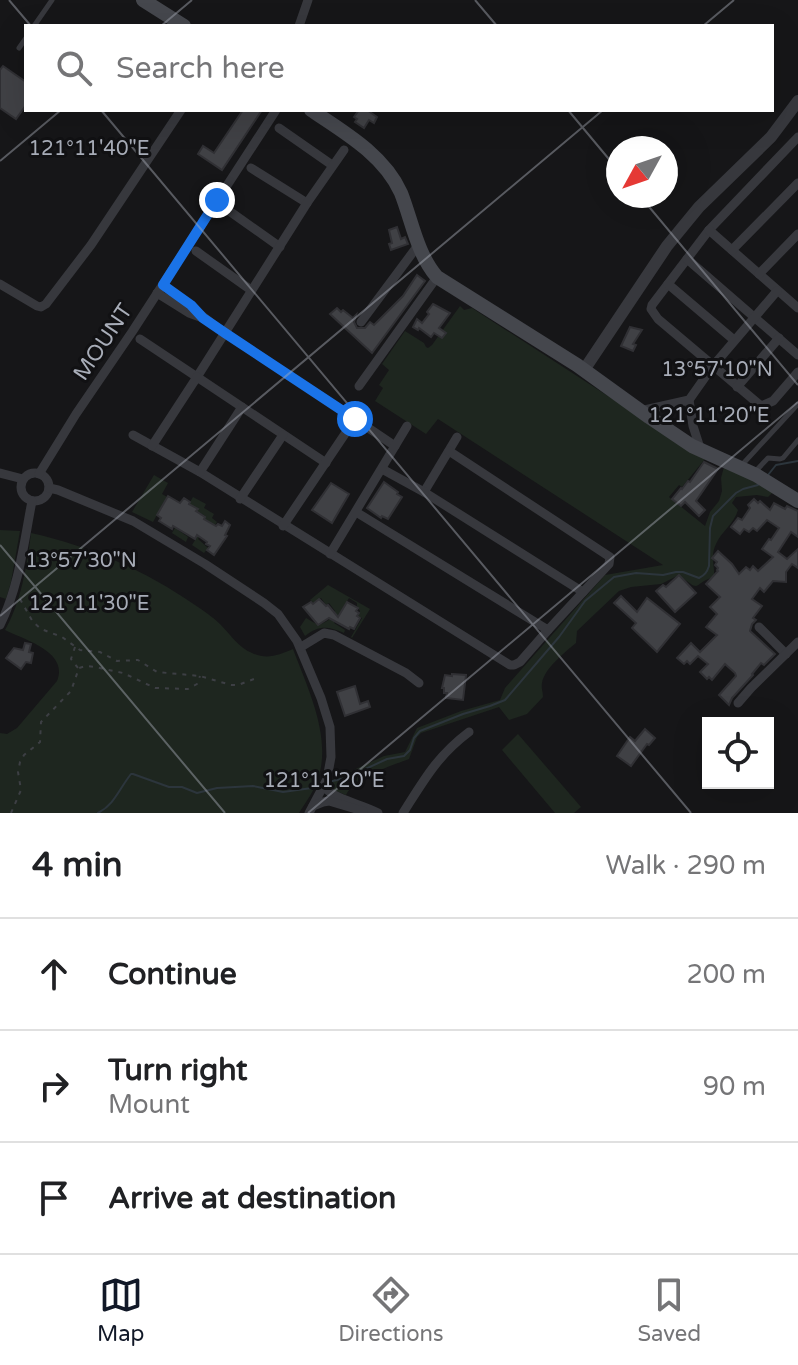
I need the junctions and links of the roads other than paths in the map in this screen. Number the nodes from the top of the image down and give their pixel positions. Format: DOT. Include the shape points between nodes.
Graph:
graph roads {
  1 [pos="52,0"];
  2 [pos="143,0"];
  3 [pos="308,0"];
  4 [pos="35,24"];
  5 [pos="181,24"];
  6 [pos="300,24"];
  7 [pos="24,41"];
  8 [pos="19,48"];
  9 [pos="798,101"];
  10 [pos="180,112"];
  11 [pos="275,112"];
  12 [pos="314,112"];
  13 [pos="279,128"];
  14 [pos="798,137"];
  15 [pos="344,150"];
  16 [pos="332,165"];
  17 [pos="251,168"];
  18 [pos="798,183"];
  19 [pos="307,203"];
  20 [pos="225,208"];
  21 [pos="709,230"];
  22 [pos="798,234"];
  23 [pos="419,244"];
  24 [pos="280,247"];
  25 [pos="732,250"];
  26 [pos="196,251"];
  27 [pos="687,259"];
  28 [pos="759,274"];
  29 [pos="437,277"];
  30 [pos="0,284"];
  31 [pos="668,284"];
  32 [pos="160,289"];
  33 [pos="251,290"];
  34 [pos="777,291"];
  35 [pos="798,308"];
  36 [pos="754,317"];
  37 [pos="361,322"];
  38 [pos="225,333"];
  39 [pos="779,338"];
  40 [pos="140,339"];
  41 [pos="734,340"];
  42 [pos="798,355"];
  43 [pos="713,366"];
  44 [pos="584,370"];
  45 [pos="798,372"];
  46 [pos="197,377"];
  47 [pos="359,386"];
  48 [pos="737,387"];
  49 [pos="689,400"];
  50 [pos="798,404"];
  51 [pos="242,407"];
  52 [pos="640,411"];
  53 [pos="355,419"];
  54 [pos="407,426"];
  55 [pos="133,435"];
  56 [pos="283,435"];
  57 [pos="457,437"];
  58 [pos="798,440"];
  59 [pos="152,446"];
  60 [pos="395,446"];
  61 [pos="449,451"];
  62 [pos="701,451"];
  63 [pos="326,463"];
  64 [pos="382,469"];
  65 [pos="200,472"];
  66 [pos="750,472"];
  67 [pos="0,473"];
  68 [pos="39,474"];
  69 [pos="23,479"];
  70 [pos="49,488"];
  71 [pos="424,492"];
  72 [pos="240,499"];
  73 [pos="32,501"];
  74 [pos="798,501"];
  75 [pos="356,512"];
  76 [pos="283,526"];
  77 [pos="330,554"];
  78 [pos="583,592"];
  79 [pos="0,625"];
  80 [pos="759,627"];
  81 [pos="548,630"];
  82 [pos="798,642"];
  83 [pos="301,647"];
  84 [pos="786,654"];
  85 [pos="419,683"];
  86 [pos="738,703"];
  87 [pos="469,732"];
  88 [pos="325,784"];
  89 [pos="311,810"];
  90 [pos="367,813"];
  91 [pos="378,813"];
  92 [pos="403,813"];
  1 -- 4 [label="lane"];
  2 -- 5 [label="main road"];
  3 -- 6 [label="street"];
  7 -- 8 [label="lane"];
  9 -- 44 [label="street" via="771,137 667,246"];
  10 -- 30 [label="street" via="46,304 37,306"];
  11 -- 32 [label="street, MOUNT"];
  12 -- 23 [label="main road" via="374,156 393,179"];
  13 -- 16 [label="street"];
  14 -- 21 [label="street"];
  15 -- 16 [label="street"];
  16 -- 19 [label="street"];
  17 -- 19 [label="street"];
  18 -- 25 [label="street"];
  19 -- 24 [label="street"];
  20 -- 24 [label="street"];
  21 -- 25 [label="street"];
  21 -- 27 [label="street"];
  22 -- 28 [label="street"];
  23 -- 29 [label="main road"];
  23 -- 37 [label="street"];
  24 -- 33 [label="street"];
  25 -- 28 [label="street"];
  26 -- 33 [label="street"];
  27 -- 31 [label="street"];
  27 -- 36 [label="street"];
  28 -- 34 [label="street"];
  29 -- 44 [label="main road"];
  29 -- 47 [label="street"];
  31 -- 41 [label="street"];
  31 -- 43 [label="street" via="651,309"];
  32 -- 38 [label="street" via="186,312"];
  32 -- 68 [label="street, MOUNT"];
  33 -- 38 [label="street"];
  34 -- 35 [label="street"];
  34 -- 36 [label="street"];
  36 -- 39 [label="street"];
  36 -- 41 [label="street"];
  38 -- 46 [label="street"];
  38 -- 53 [label="street"];
  39 -- 42 [label="street"];
  39 -- 48 [label="street"];
  40 -- 46 [label="street"];
  41 -- 43 [label="street"];
  43 -- 48 [label="street"];
  43 -- 49 [label="street"];
  44 -- 52 [label="main road"];
  45 -- 48 [label="street" via="767,405 757,404"];
  46 -- 51 [label="street"];
  46 -- 59 [label="street"];
  49 -- 52 [label="street"];
  49 -- 62 [label="street"];
  50 -- 66 [label="lane"];
  51 -- 56 [label="street"];
  51 -- 65 [label="street"];
  52 -- 62 [label="main road"];
  53 -- 60 [label="street"];
  53 -- 63 [label="street"];
  54 -- 60 [label="street"];
  55 -- 59 [label="street"];
  56 -- 63 [label="street"];
  56 -- 72 [label="street"];
  57 -- 61 [label="street"];
  58 -- 66 [label="lane" via="783,458 768,458"];
  59 -- 65 [label="street"];
  60 -- 64 [label="street"];
  61 -- 71 [label="street"];
  61 -- 78 [label="street" via="610,557"];
  62 -- 66 [label="main road"];
  63 -- 76 [label="street"];
  64 -- 71 [label="street"];
  64 -- 75 [label="street"];
  65 -- 72 [label="street"];
  66 -- 74 [label="main road"];
  67 -- 69 [label="street"];
  68 -- 69 [label="street"];
  68 -- 70 [label="street"];
  69 -- 73 [label="street" via="22,493"];
  70 -- 73 [label="street" via="43,498"];
  70 -- 83 [label="street" via="133,521 225,577 278,614"];
  71 -- 78 [label="street"];
  72 -- 76 [label="street"];
  73 -- 79 [label="street"];
  75 -- 77 [label="street"];
  75 -- 81 [label="street"];
  76 -- 77 [label="street"];
  77 -- 81 [label="street" via="512,665"];
  78 -- 81 [label="street"];
  80 -- 84 [label="street"];
  82 -- 84 [label="street"];
  83 -- 85 [label="street" via="324,633 334,635"];
  83 -- 88 [label="street" via="330,727"];
  84 -- 86 [label="street"];
  87 -- 92 [label="street" via="438,760"];
  88 -- 89 [label="street"];
  88 -- 91 [label="street" via="334,795"];
  89 -- 90 [label="street" via="329,801"];
}
